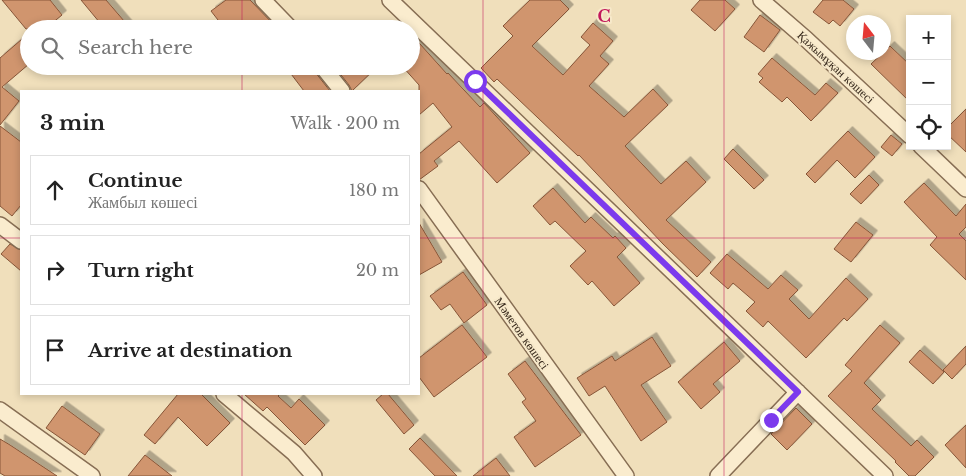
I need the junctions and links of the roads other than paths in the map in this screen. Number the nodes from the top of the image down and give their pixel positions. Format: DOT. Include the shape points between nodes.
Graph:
graph roads {
  1 [pos="263,0"];
  2 [pos="390,0"];
  3 [pos="760,0"];
  4 [pos="282,20"];
  5 [pos="411,20"];
  6 [pos="420,29"];
  7 [pos="329,75"];
  8 [pos="341,90"];
  9 [pos="906,132"];
  10 [pos="925,150"];
  11 [pos="966,188"];
  12 [pos="420,191"];
  13 [pos="0,225"];
  14 [pos="20,240"];
  15 [pos="798,392"];
  16 [pos="225,395"];
  17 [pos="0,410"];
  18 [pos="92,476"];
  19 [pos="314,476"];
  20 [pos="626,476"];
  21 [pos="718,476"];
  22 [pos="885,476"];
  1 -- 4 [label="street"];
  2 -- 5 [label="street"];
  3 -- 9 [label="street, Қажымұқан көшесі"];
  6 -- 15 [label="street"];
  7 -- 8 [label="street"];
  10 -- 11 [label="street"];
  12 -- 20 [label="street, Мәметов көшесі"];
  13 -- 14 [label="street"];
  15 -- 21 [label="street"];
  15 -- 22 [label="street"];
  16 -- 19 [label="street" via="294,453"];
  17 -- 18 [label="street"];
}
